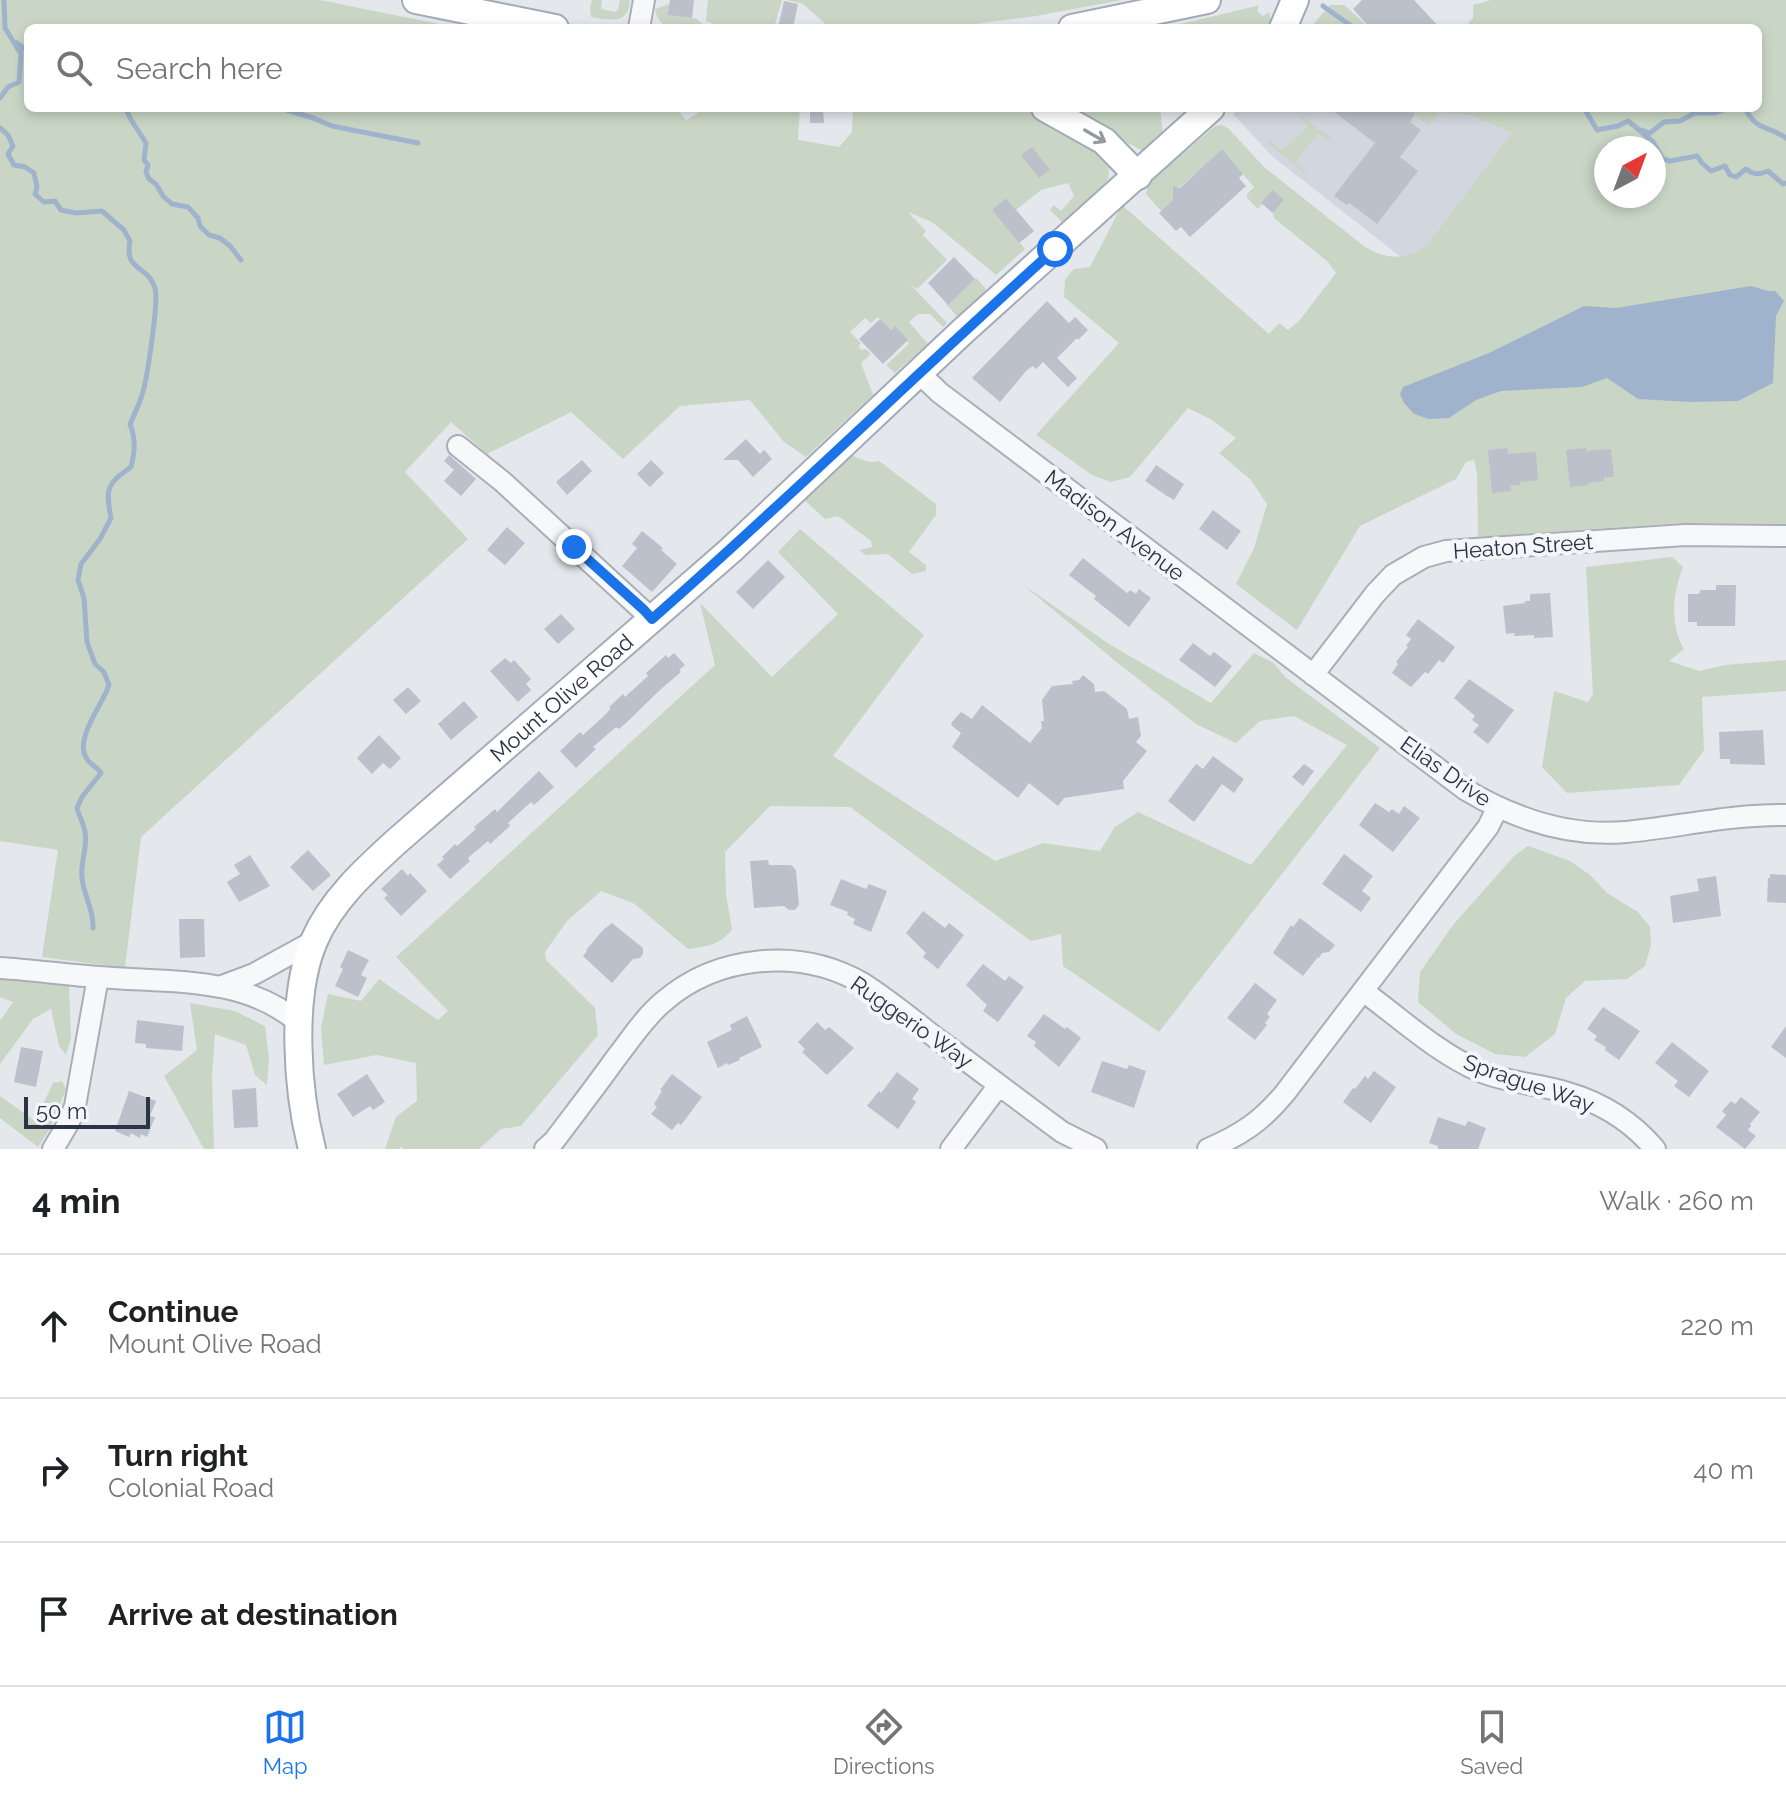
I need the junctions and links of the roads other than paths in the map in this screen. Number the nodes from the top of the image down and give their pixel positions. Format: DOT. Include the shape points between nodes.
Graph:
graph roads {
  1 [pos="416,0"];
  2 [pos="644,0"];
  3 [pos="1207,0"];
  4 [pos="1295,0"];
  5 [pos="535,24"];
  6 [pos="640,24"];
  7 [pos="1094,24"];
  8 [pos="1285,24"];
  9 [pos="1052,112"];
  10 [pos="1207,112"];
  11 [pos="1138,176"];
  12 [pos="919,373"];
  13 [pos="458,446"];
  14 [pos="1786,536"];
  15 [pos="652,619"];
  16 [pos="1313,675"];
  17 [pos="1498,807"];
  18 [pos="1786,815"];
  19 [pos="314,941"];
  20 [pos="0,968"];
  21 [pos="98,977"];
  22 [pos="222,986"];
  23 [pos="1363,991"];
  24 [pos="299,1023"];
  25 [pos="999,1085"];
  26 [pos="53,1149"];
  27 [pos="312,1149"];
  28 [pos="545,1149"];
  29 [pos="951,1149"];
  30 [pos="1096,1149"];
  31 [pos="1208,1149"];
  32 [pos="1655,1149"];
  1 -- 5 [label="main road"];
  2 -- 6 [label="street"];
  3 -- 7 [label="main road"];
  4 -- 8 [label="main road"];
  9 -- 11 [label="main road, one-way" via="1104,141"];
  10 -- 11 [label="main road, Mount Olive Road"];
  11 -- 12 [label="main road, Mount Olive Road"];
  12 -- 15 [label="main road, Mount Olive Road"];
  12 -- 16 [label="street, Madison Avenue"];
  13 -- 15 [label="street"];
  14 -- 16 [label="street, Heaton Street" via="1672,535 1434,554 1384,584"];
  15 -- 19 [label="main road, Mount Olive Road" via="381,856 338,901"];
  16 -- 17 [label="street, Elias Drive" via="1466,790"];
  17 -- 18 [label="street, Elias Drive" via="1538,823 1589,832"];
  17 -- 23 [label="street"];
  19 -- 22 [label="street"];
  19 -- 24 [label="main road, Mount Olive Road"];
  20 -- 21 [label="street"];
  21 -- 22 [label="street"];
  21 -- 26 [label="street" via="75,1106"];
  22 -- 24 [label="street" via="264,999"];
  23 -- 31 [label="street" via="1270,1111"];
  23 -- 32 [label="street, Sprague Way" via="1460,1062 1506,1080 1590,1101 1617,1115"];
  24 -- 27 [label="main road, Mount Olive Road"];
  25 -- 28 [label="street, Ruggerio Way" via="860,982 809,964 737,964 680,989 662,1003"];
  25 -- 29 [label="street"];
  25 -- 30 [label="street, Ruggerio Way" via="1062,1132"];
}
